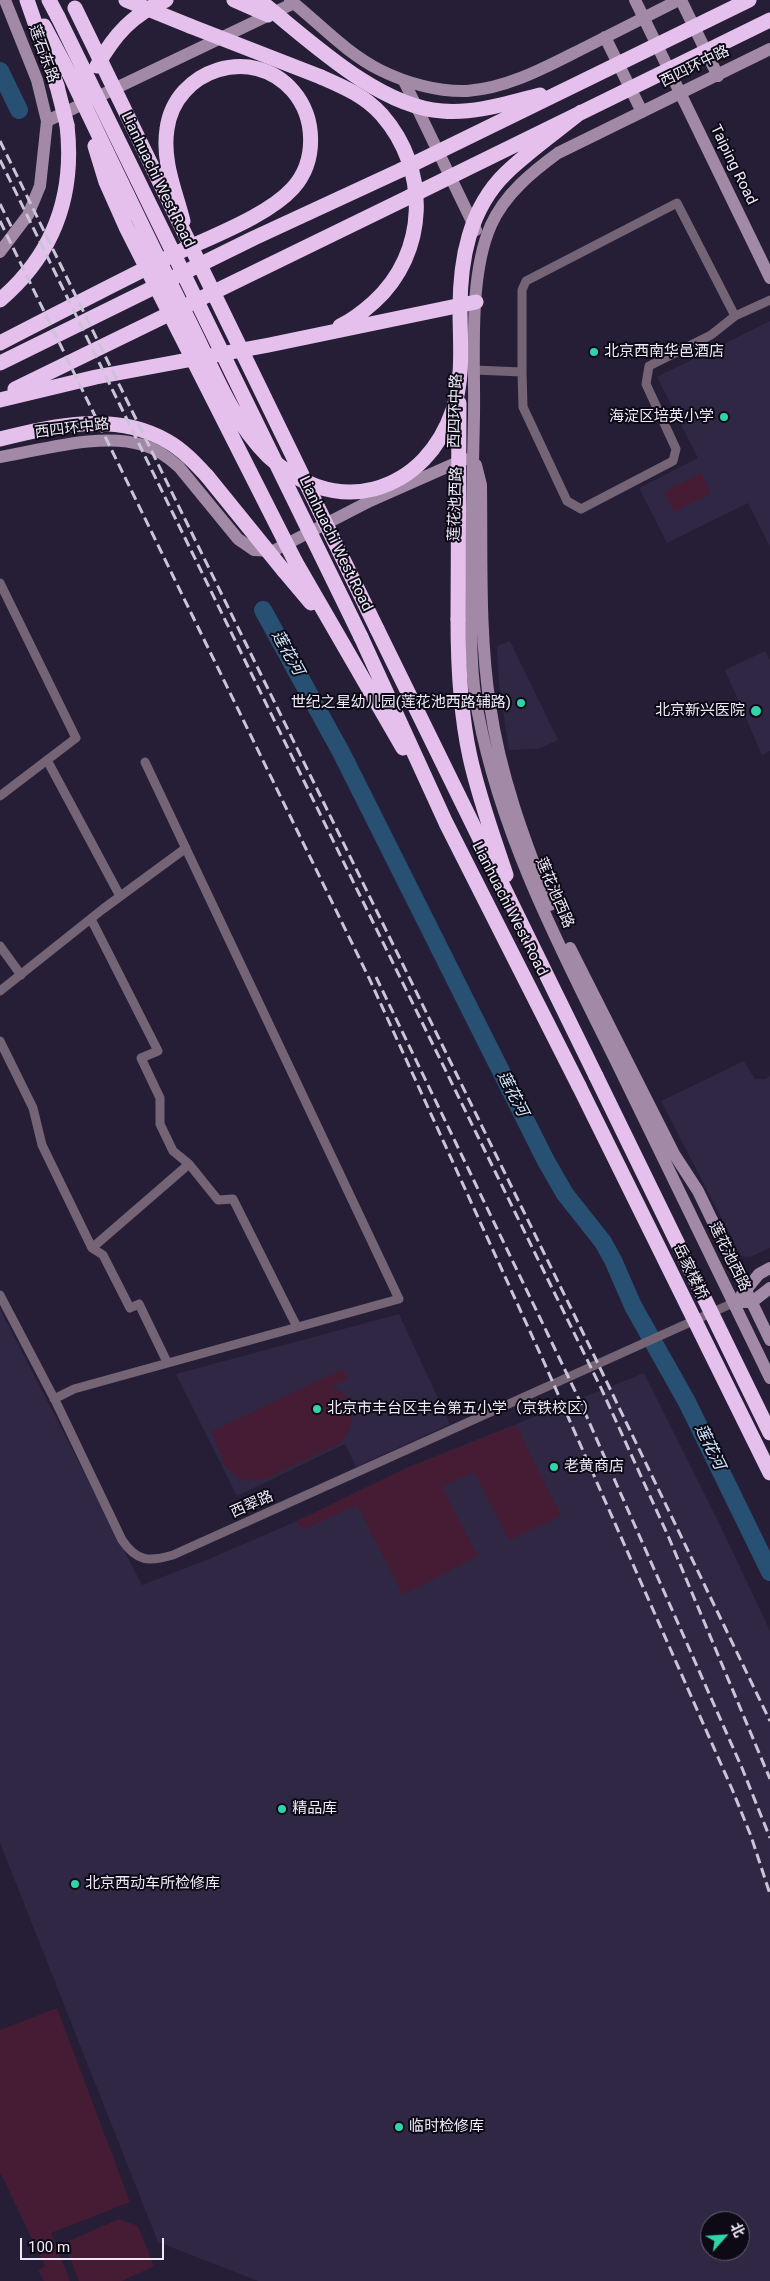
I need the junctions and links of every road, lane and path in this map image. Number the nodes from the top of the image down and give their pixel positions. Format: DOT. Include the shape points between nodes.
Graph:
graph roads {
  1 [pos="5,0"];
  2 [pos="29,0"];
  3 [pos="49,0"];
  4 [pos="126,0"];
  5 [pos="166,0"];
  6 [pos="234,0"];
  7 [pos="259,0"];
  8 [pos="635,0"];
  9 [pos="680,0"];
  10 [pos="749,0"];
  11 [pos="292,2"];
  12 [pos="73,4"];
  13 [pos="643,18"];
  14 [pos="770,20"];
  15 [pos="300,32"];
  16 [pos="605,37"];
  17 [pos="770,49"];
  18 [pos="718,76"];
  19 [pos="404,81"];
  20 [pos="568,88"];
  21 [pos="681,94"];
  22 [pos="581,112"];
  23 [pos="642,112"];
  24 [pos="47,121"];
  25 [pos="191,246"];
  26 [pos="484,246"];
  27 [pos="0,252"];
  28 [pos="770,278"];
  29 [pos="1,299"];
  30 [pos="770,300"];
  31 [pos="476,302"];
  32 [pos="734,316"];
  33 [pos="318,335"];
  34 [pos="0,343"];
  35 [pos="0,363"];
  36 [pos="474,370"];
  37 [pos="522,372"];
  38 [pos="459,384"];
  39 [pos="0,398"];
  40 [pos="45,428"];
  41 [pos="0,439"];
  42 [pos="0,445"];
  43 [pos="474,456"];
  44 [pos="0,457"];
  45 [pos="290,566"];
  46 [pos="0,583"];
  47 [pos="48,760"];
  48 [pos="145,762"];
  49 [pos="0,796"];
  50 [pos="446,823"];
  51 [pos="186,848"];
  52 [pos="120,896"];
  53 [pos="91,918"];
  54 [pos="526,934"];
  55 [pos="0,946"];
  56 [pos="21,975"];
  57 [pos="0,991"];
  58 [pos="0,1042"];
  59 [pos="596,1076"];
  60 [pos="579,1086"];
  61 [pos="189,1164"];
  62 [pos="92,1248"];
  63 [pos="770,1268"];
  64 [pos="770,1288"];
  65 [pos="0,1295"];
  66 [pos="749,1297"];
  67 [pos="733,1303"];
  68 [pos="297,1327"];
  69 [pos="770,1340"];
  70 [pos="167,1362"];
  71 [pos="770,1378"];
  72 [pos="54,1399"];
  73 [pos="770,1433"];
  74 [pos="770,1473"];
  1 -- 24 [label="street, 莲石东路" via="37,80"];
  2 -- 29 [label="highway, bridge" via="67,125 69,164 58,219 48,245 30,270"];
  2 -- 38 [label="highway, bridge" via="69,73 226,395 248,433 267,455 284,470 324,489 345,492 384,486 419,466 434,448 453,409"];
  3 -- 50 [label="highway, Lianhuachi West Road, bridge" via="361,637"];
  4 -- 33 [label="highway, bridge" via="346,87 382,115 406,155 418,202 410,252 382,295 346,323"];
  5 -- 45 [label="highway, bridge" via="149,7 118,32 96,67 90,94 96,152 126,227"];
  6 -- 15 [label="highway, bridge" via="246,3"];
  7 -- 15 [label="highway, bridge"];
  8 -- 13 [label="street"];
  9 -- 13 [label="street"];
  9 -- 18 [label="street"];
  10 -- 20 [label="highway, bridge"];
  11 -- 19 [label="street" via="352,51 378,69"];
  11 -- 24 [label="street"];
  12 -- 25 [label="highway, Lianhuachi West Road, bridge"];
  13 -- 16 [label="street"];
  13 -- 21 [label="street, Taiping Road"];
  14 -- 22 [label="highway, 西四环中路, bridge"];
  15 -- 20 [label="highway, bridge" via="356,76 414,107 443,112 478,110"];
  16 -- 19 [label="street" via="514,81 468,91"];
  16 -- 23 [label="street"];
  17 -- 18 [label="street, 西四环中路"];
  18 -- 21 [label="street, 西四环中路"];
  19 -- 26 [label="street"];
  20 -- 35 [label="highway, bridge"];
  21 -- 23 [label="street, 西四环中路"];
  21 -- 28 [label="street, Taiping Road"];
  22 -- 38 [label="highway, bridge" via="506,173 490,192 477,216 462,264"];
  22 -- 39 [label="highway, 西四环中路, bridge"];
  23 -- 26 [label="street, 西四环中路" via="558,153 529,174 502,205"];
  24 -- 27 [label="street" via="40,186 28,215"];
  25 -- 34 [label="highway, bridge" via="166,161 167,128 174,105 187,87 205,74 230,65 257,67 278,77 293,91 306,112 311,138 309,160 293,188 245,220"];
  25 -- 54 [label="highway, Lianhuachi West Road, bridge"];
  26 -- 31 [label="street, 西四环中路"];
  30 -- 32 [label="street"];
  31 -- 33 [label="highway"];
  31 -- 36 [label="street, 西四环中路"];
  32 -- 37 [label="street" via="677,203 526,281 522,290"];
  32 -- 37 [label="street" via="711,335 649,366 646,384 676,449 673,461 580,509 567,501 523,407"];
  33 -- 39 [label="highway"];
  36 -- 37 [label="street"];
  36 -- 43 [label="street, 西四环中路"];
  38 -- 54 [label="highway, bridge" via="458,655 462,709 482,804"];
  40 -- 41 [label="highway"];
  40 -- 42 [label="highway"];
  40 -- 45 [label="highway, bridge" via="119,424 144,430 168,441 189,457"];
  43 -- 44 [label="street, 西四环中路" via="370,501 283,547 263,552 246,546 238,539 179,467 142,445 112,440"];
  43 -- 66 [label="street, 莲花池西路" via="481,485 484,638 489,704 502,772 520,831 556,919 583,974 674,1154 698,1191"];
  43 -- 67 [label="street, 莲花池西路" via="470,637 477,708 499,800 549,924"];
  45 -- 50 [label="highway" via="334,630"];
  46 -- 47 [label="street" via="76,738"];
  47 -- 49 [label="street"];
  47 -- 52 [label="street"];
  48 -- 51 [label="street"];
  50 -- 60 [label="highway, Lianhuachi West Road"];
  51 -- 52 [label="street"];
  51 -- 68 [label="street" via="400,1299"];
  52 -- 53 [label="street"];
  53 -- 56 [label="street"];
  53 -- 61 [label="street" via="158,1051 141,1058 160,1098 160,1124 173,1151"];
  54 -- 59 [label="highway, Lianhuachi West Road"];
  55 -- 56 [label="street"];
  56 -- 57 [label="street"];
  58 -- 62 [label="street" via="33,1108 42,1145"];
  59 -- 73 [label="highway, 岳家楼桥, bridge"];
  60 -- 74 [label="highway, 岳家楼桥, bridge"];
  61 -- 62 [label="street"];
  61 -- 68 [label="street" via="218,1200 233,1199"];
  62 -- 70 [label="street" via="103,1255 130,1308 139,1304"];
  63 -- 66 [label="street" via="759,1274"];
  64 -- 66 [label="street"];
  65 -- 72 [label="street, 西翠路"];
  66 -- 67 [label="street"];
  66 -- 69 [label="street, 莲花池西路"];
  67 -- 71 [label="street, 莲花池西路"];
  67 -- 72 [label="street, 西翠路" via="157,1560 136,1556 122,1540"];
  68 -- 70 [label="street"];
  70 -- 72 [label="street" via="74,1389"];
}
